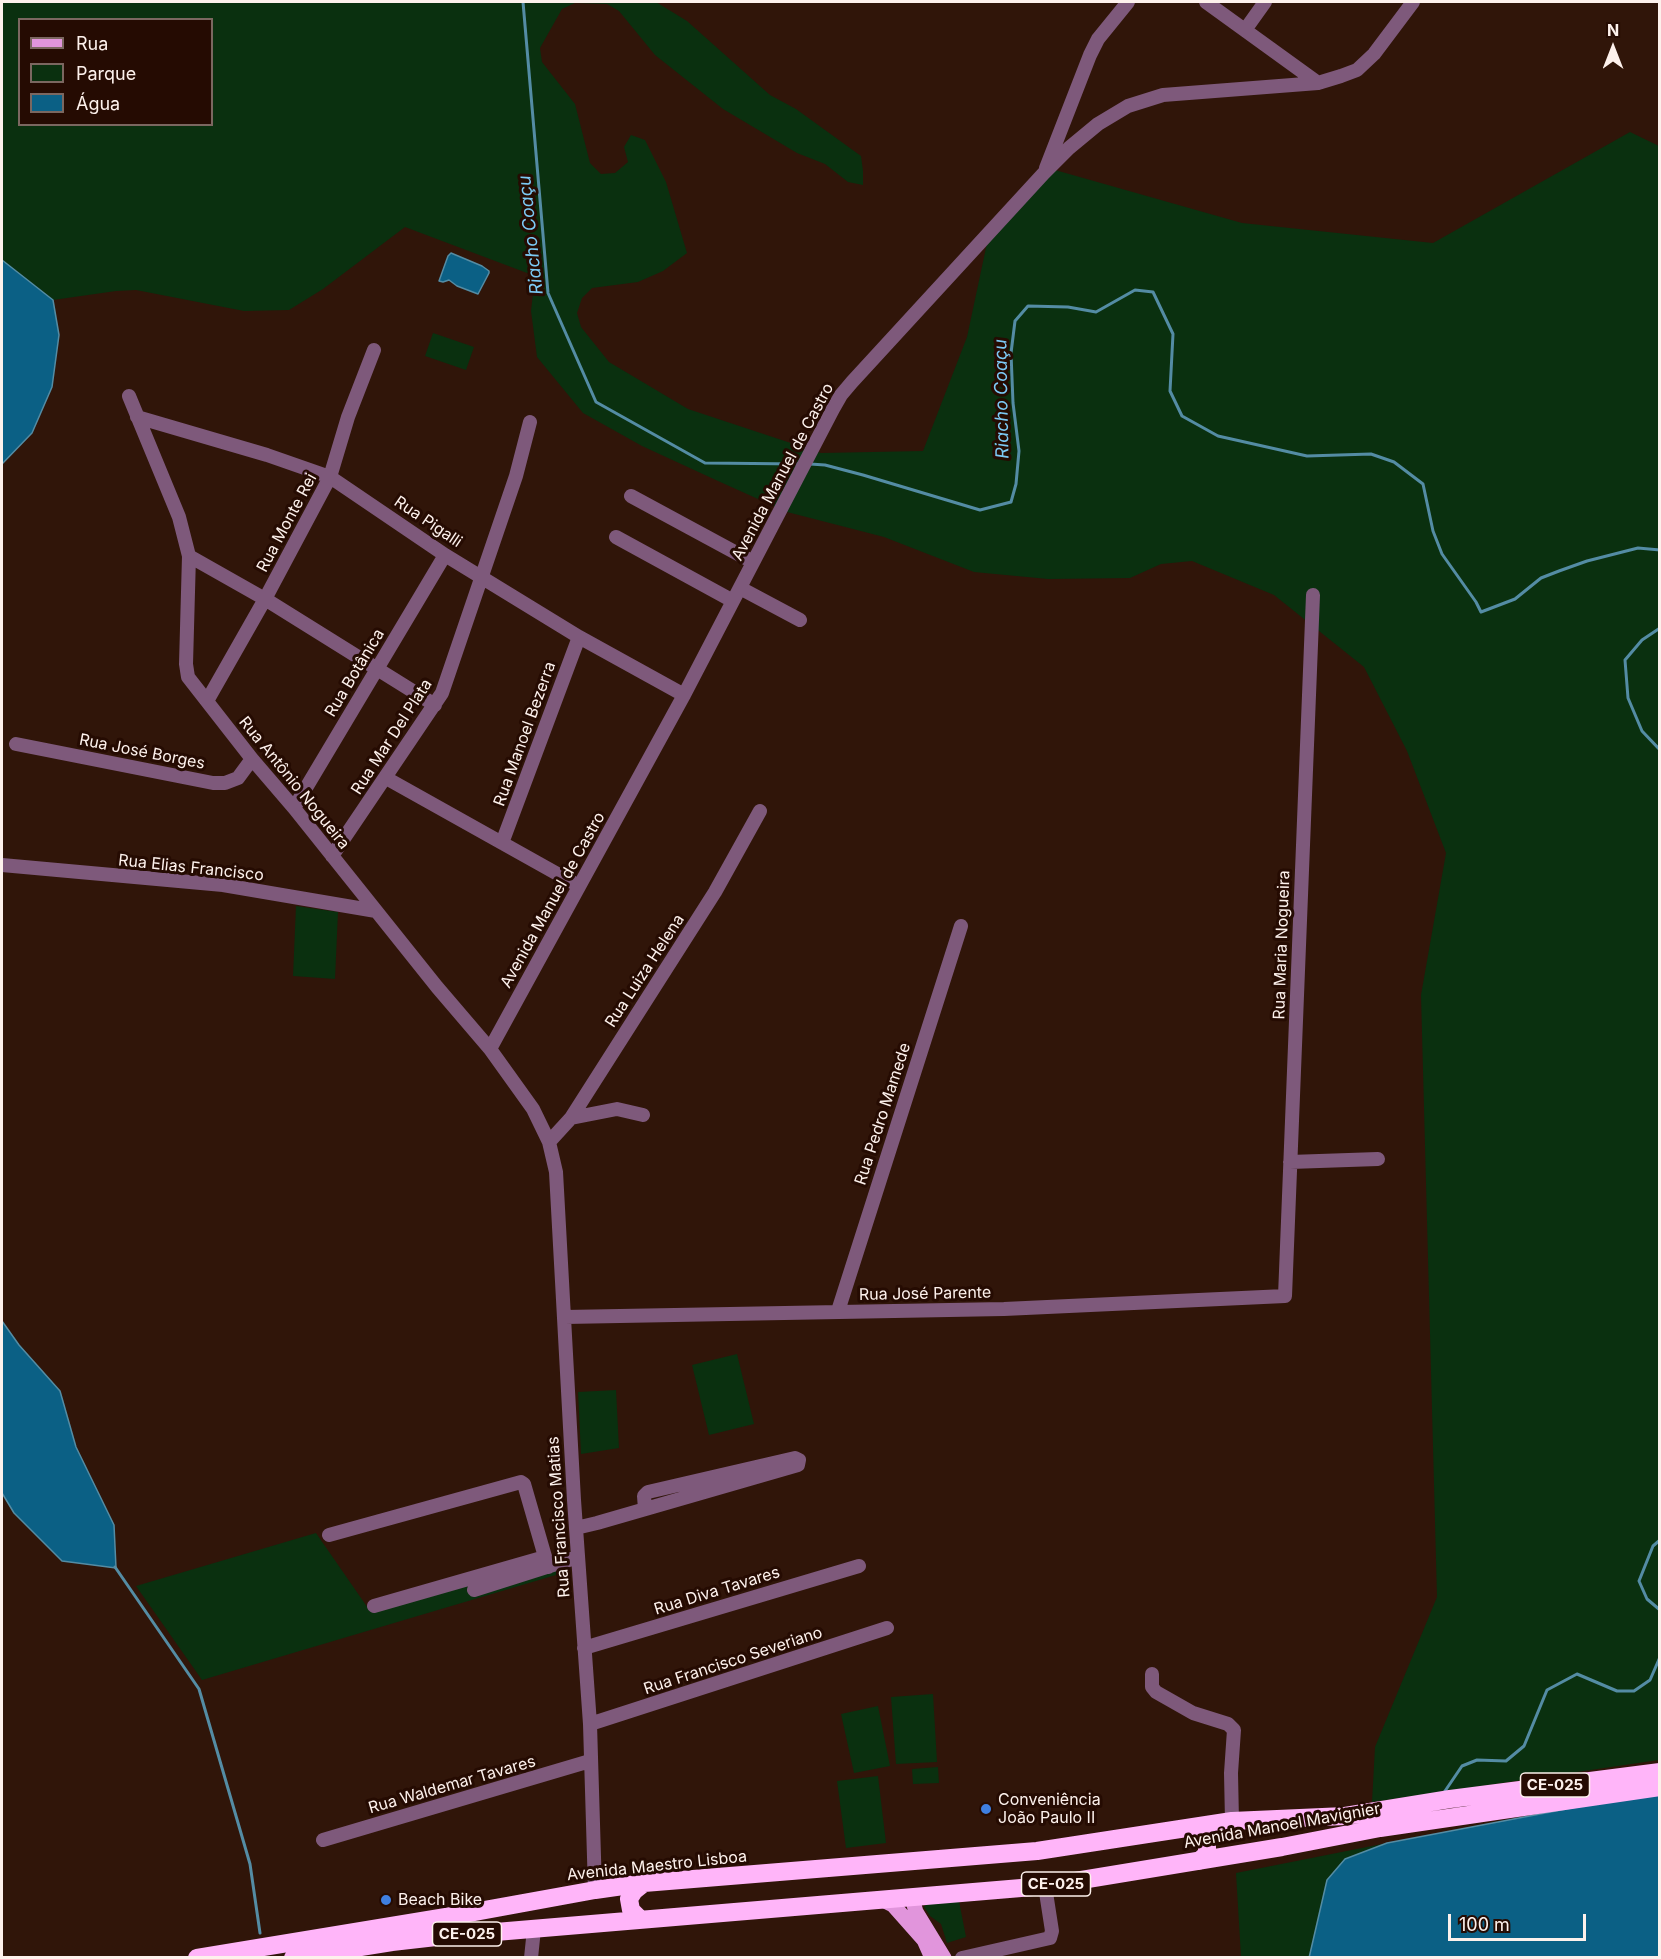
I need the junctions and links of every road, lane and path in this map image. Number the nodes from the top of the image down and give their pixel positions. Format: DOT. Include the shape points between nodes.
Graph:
graph roads {
  1 [pos="1128,2"];
  2 [pos="1206,2"];
  3 [pos="1265,2"];
  4 [pos="1413,2"];
  5 [pos="1245,30"];
  6 [pos="1317,83"];
  7 [pos="1044,173"];
  8 [pos="374,350"];
  9 [pos="129,396"];
  10 [pos="137,417"];
  11 [pos="530,422"];
  12 [pos="330,477"];
  13 [pos="630,496"];
  14 [pos="616,537"];
  15 [pos="445,555"];
  16 [pos="189,556"];
  17 [pos="753,562"];
  18 [pos="483,577"];
  19 [pos="740,588"];
  20 [pos="1313,595"];
  21 [pos="265,599"];
  22 [pos="733,601"];
  23 [pos="800,620"];
  24 [pos="579,637"];
  25 [pos="376,669"];
  26 [pos="684,695"];
  27 [pos="207,700"];
  28 [pos="435,705"];
  29 [pos="16,744"];
  30 [pos="252,759"];
  31 [pos="386,778"];
  32 [pos="294,808"];
  33 [pos="760,811"];
  34 [pos="502,843"];
  35 [pos="332,856"];
  36 [pos="2,865"];
  37 [pos="579,886"];
  38 [pos="376,911"];
  39 [pos="961,926"];
  40 [pos="490,1049"];
  41 [pos="643,1115"];
  42 [pos="571,1118"];
  43 [pos="549,1142"];
  44 [pos="1378,1159"];
  45 [pos="1290,1162"];
  46 [pos="1286,1296"];
  47 [pos="838,1311"];
  48 [pos="565,1317"];
  49 [pos="645,1509"];
  50 [pos="576,1528"];
  51 [pos="329,1535"];
  52 [pos="578,1557"];
  53 [pos="547,1562"];
  54 [pos="859,1566"];
  55 [pos="474,1590"];
  56 [pos="374,1606"];
  57 [pos="886,1628"];
  58 [pos="584,1648"];
  59 [pos="1152,1674"];
  60 [pos="590,1724"];
  61 [pos="590,1761"];
  62 [pos="1659,1772"];
  63 [pos="1659,1787"];
  64 [pos="1454,1807"];
  65 [pos="1379,1819"];
  66 [pos="1232,1821"];
  67 [pos="1187,1828"];
  68 [pos="323,1840"];
  69 [pos="911,1862"];
  70 [pos="1200,1862"];
  71 [pos="644,1884"];
  72 [pos="1045,1886"];
  73 [pos="595,1890"];
  74 [pos="912,1898"];
  75 [pos="884,1900"];
  76 [pos="641,1920"];
  77 [pos="534,1929"];
  78 [pos="197,1958"];
  79 [pos="293,1958"];
  80 [pos="531,1958"];
  81 [pos="932,1958"];
  82 [pos="944,1958"];
  83 [pos="962,1958"];
  1 -- 7 [label="street" via="1090,55"];
  2 -- 5 [label="street"];
  3 -- 5 [label="street"];
  4 -- 6 [label="street, Avenida Manuel de Castro" via="1362,66"];
  5 -- 6 [label="street"];
  6 -- 7 [label="street, Avenida Manuel de Castro" via="1172,94 1140,101 1098,124"];
  7 -- 17 [label="street, Avenida Manuel de Castro" via="841,395"];
  8 -- 12 [label="street, Rua Monte Rei"];
  9 -- 10 [label="street, Rua Antônio Nogueira"];
  10 -- 12 [label="street, Rua Pigalli"];
  10 -- 16 [label="street, Rua Antônio Nogueira" via="179,517"];
  11 -- 18 [label="street, Rua Mar Del Plata"];
  12 -- 15 [label="street, Rua Pigalli"];
  12 -- 21 [label="street, Rua Monte Rei"];
  13 -- 17 [label="street"];
  14 -- 22 [label="street"];
  15 -- 18 [label="street, Rua Pigalli"];
  15 -- 25 [label="street, Rua Botânica"];
  16 -- 21 [label="street"];
  16 -- 27 [label="street, Rua Antônio Nogueira" via="186,671"];
  17 -- 19 [label="street, Avenida Manuel de Castro"];
  18 -- 24 [label="street, Rua Pigalli"];
  18 -- 28 [label="street, Rua Mar Del Plata" via="447,682"];
  19 -- 22 [label="street, Avenida Manuel de Castro"];
  19 -- 23 [label="street"];
  20 -- 45 [label="street, Rua Maria Nogueira"];
  21 -- 25 [label="street"];
  21 -- 27 [label="street, Rua Monte Rei"];
  22 -- 26 [label="street, Avenida Manuel de Castro"];
  24 -- 26 [label="street, Rua Pigalli"];
  24 -- 34 [label="street, Rua Manoel Bezerra"];
  25 -- 28 [label="street"];
  25 -- 32 [label="street, Rua Botânica"];
  26 -- 37 [label="street, Avenida Manuel de Castro"];
  27 -- 30 [label="street, Rua Antônio Nogueira"];
  28 -- 31 [label="street, Rua Mar Del Plata"];
  29 -- 30 [label="street, Rua José Borges" via="213,783 238,778"];
  30 -- 32 [label="street, Rua Antônio Nogueira"];
  31 -- 34 [label="street"];
  31 -- 35 [label="street, Rua Mar Del Plata"];
  32 -- 35 [label="street, Rua Antônio Nogueira"];
  33 -- 42 [label="street, Rua Luiza Helena" via="715,891"];
  34 -- 37 [label="street"];
  35 -- 38 [label="street, Rua Antônio Nogueira"];
  36 -- 38 [label="street, Rua Elias Francisco" via="223,885"];
  37 -- 40 [label="street, Avenida Manuel de Castro"];
  38 -- 40 [label="street, Rua Antônio Nogueira"];
  39 -- 47 [label="street, Rua Pedro Mamede"];
  40 -- 43 [label="street, Rua Antônio Nogueira" via="533,1109"];
  41 -- 42 [label="street" via="616,1109"];
  42 -- 43 [label="street, Rua Luiza Helena"];
  43 -- 48 [label="street, Rua Francisco Matias" via="556,1172"];
  44 -- 45 [label="street"];
  45 -- 46 [label="street, Rua Maria Nogueira"];
  46 -- 47 [label="street, Rua José Parente" via="1004,1309"];
  47 -- 48 [label="street, Rua José Parente"];
  48 -- 50 [label="street, Rua Francisco Matias"];
  49 -- 49 [label="street" via="798,1466 799,1460 648,1492 644,1496"];
  49 -- 50 [label="street"];
  50 -- 52 [label="street, Rua Francisco Matias"];
  51 -- 53 [label="street" via="521,1482"];
  52 -- 53 [label="street"];
  52 -- 58 [label="street, Rua Francisco Matias"];
  53 -- 55 [label="street"];
  53 -- 56 [label="street"];
  54 -- 58 [label="street, Rua Diva Tavares"];
  57 -- 60 [label="street, Rua Francisco Severiano"];
  58 -- 60 [label="street, Rua Francisco Matias"];
  59 -- 66 [label="street" via="1152,1688 1156,1692 1192,1713 1228,1724 1234,1730"];
  60 -- 61 [label="street, Rua Francisco Matias"];
  61 -- 68 [label="street, Rua Waldemar Tavares"];
  61 -- 73 [label="street, Rua Francisco Matias"];
  62 -- 64 [label="highway, Avenida Manoel Mavignier / CE-025"];
  63 -- 64 [label="highway, Avenida Manoel Mavignier / CE-025"];
  64 -- 65 [label="highway, Avenida Manoel Mavignier / CE-025"];
  65 -- 66 [label="highway, Avenida Manoel Mavignier / CE-025"];
  65 -- 70 [label="highway, Avenida Manoel Mavignier / CE-025"];
  66 -- 67 [label="highway, Avenida Manoel Mavignier / CE-025"];
  67 -- 69 [label="highway, Avenida Manoel Mavignier / CE-025" via="1037,1851"];
  67 -- 70 [label="highway" via="1207,1839 1207,1854"];
  69 -- 71 [label="highway, Avenida Maestro Lisboa / CE-025"];
  70 -- 72 [label="highway, Avenida Manoel Mavignier / CE-025"];
  71 -- 73 [label="highway, Avenida Maestro Lisboa / CE-025"];
  71 -- 76 [label="highway" via="629,1899 631,1910"];
  72 -- 74 [label="highway, Avenida Manoel Mavignier / CE-025"];
  72 -- 83 [label="street" via="1050,1938"];
  73 -- 78 [label="highway, Avenida Maestro Lisboa / CE-025"];
  74 -- 75 [label="highway, CE-025"];
  74 -- 82 [label="main road" via="916,1912"];
  75 -- 76 [label="highway, CE-025"];
  75 -- 81 [label="main road" via="924,1940"];
  76 -- 77 [label="highway, CE-025"];
  77 -- 79 [label="highway, CE-025" via="392,1942"];
  77 -- 80 [label="street"];
}
